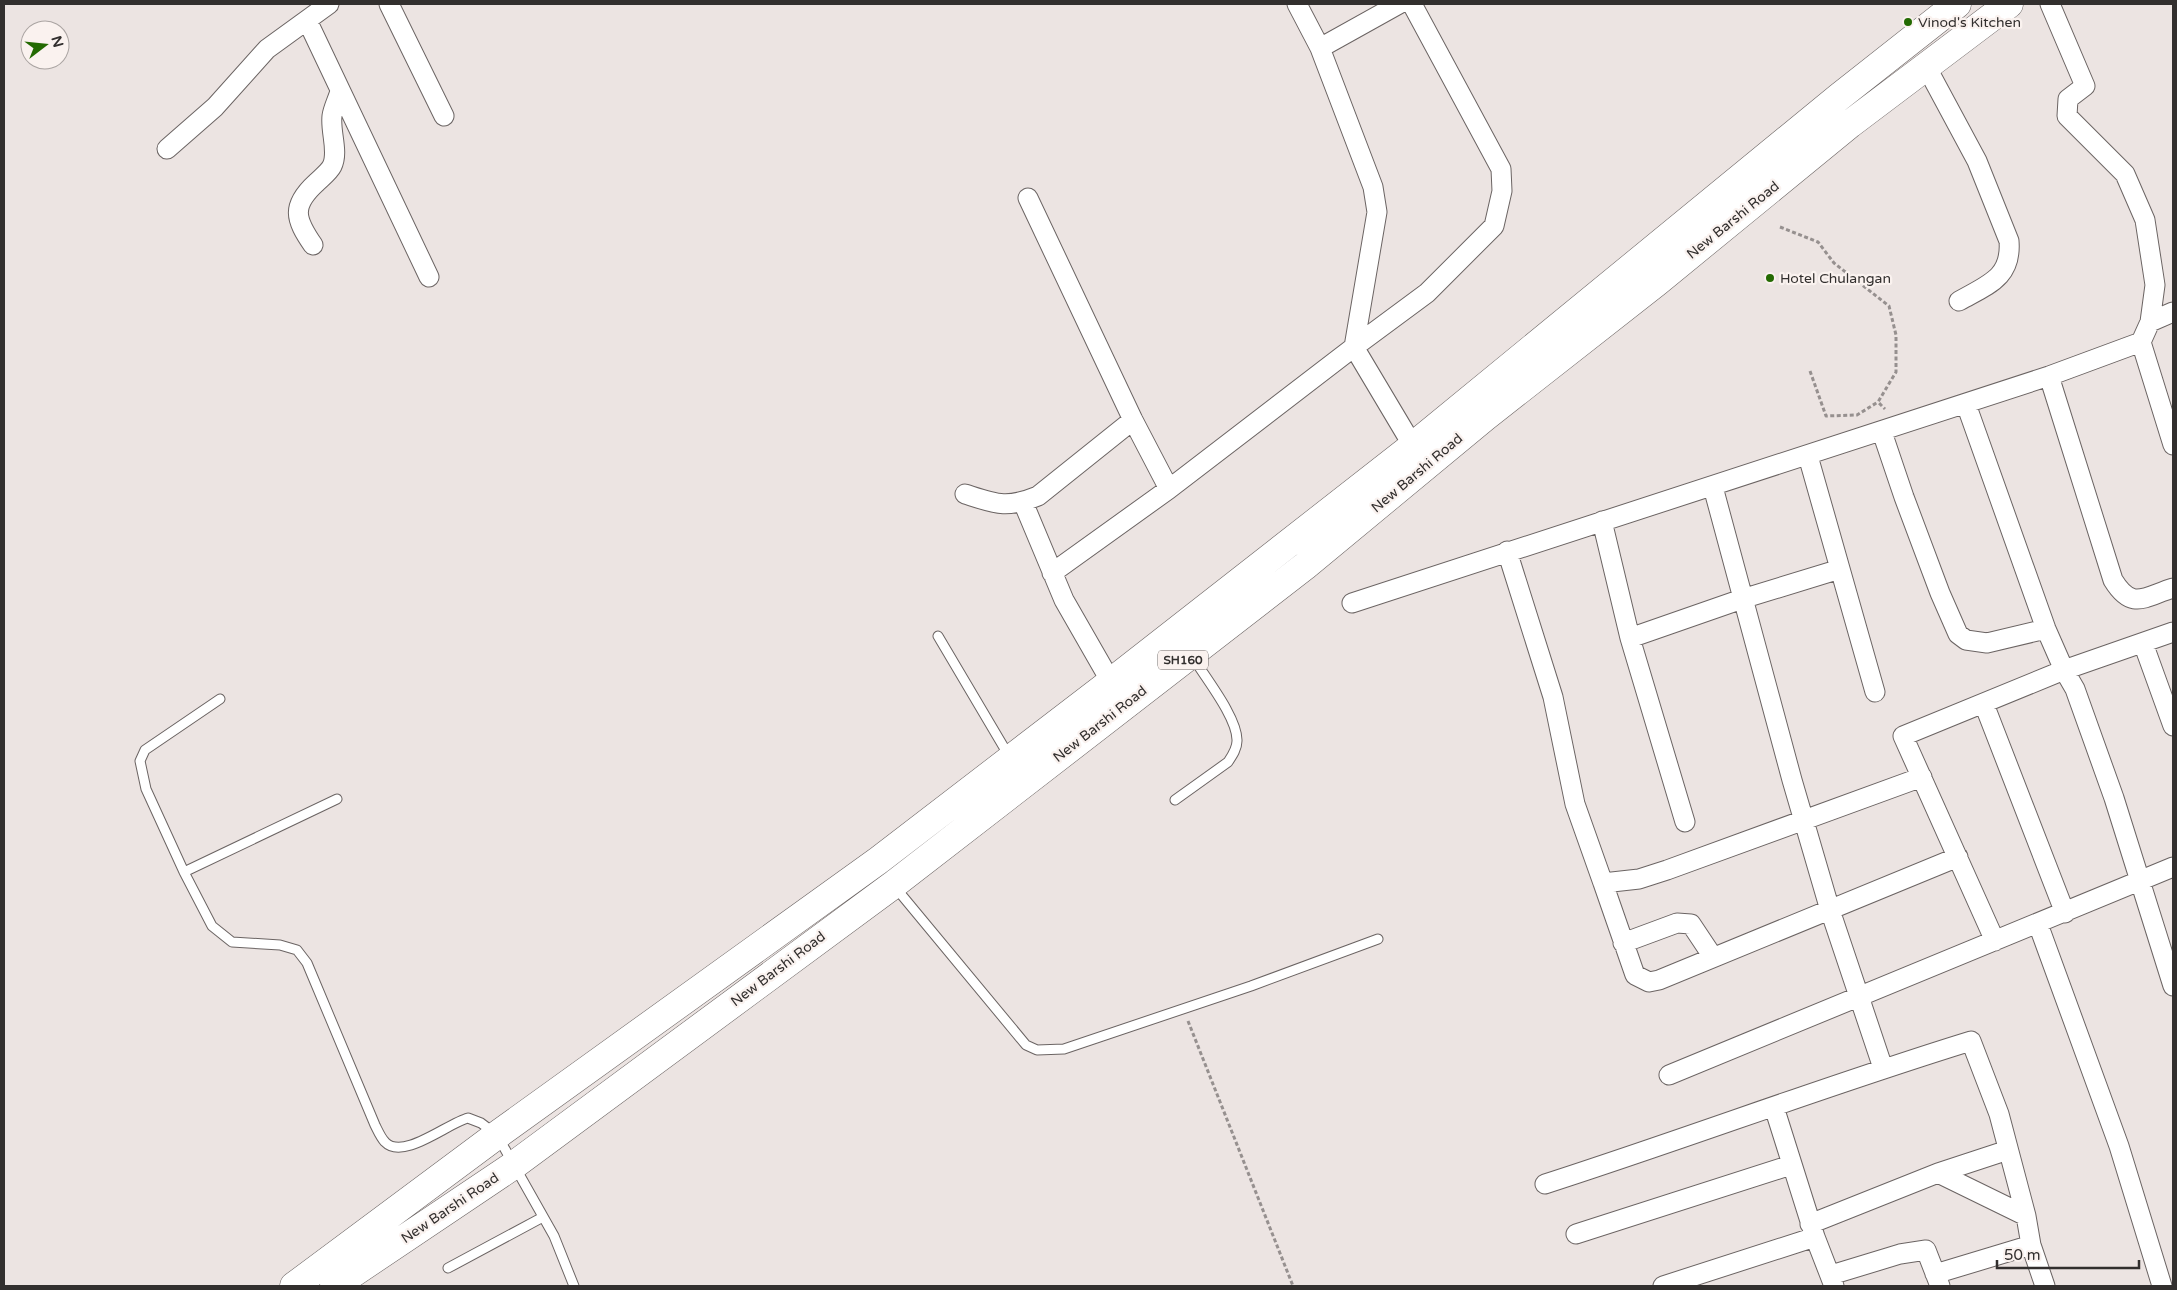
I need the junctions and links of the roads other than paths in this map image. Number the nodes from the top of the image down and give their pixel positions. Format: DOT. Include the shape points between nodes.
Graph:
graph roads {
  1 [pos="329,4"];
  2 [pos="389,4"];
  3 [pos="1297,4"];
  4 [pos="1398,4"];
  5 [pos="1412,4"];
  6 [pos="1957,4"];
  7 [pos="2009,4"];
  8 [pos="2050,4"];
  9 [pos="307,20"];
  10 [pos="1320,48"];
  11 [pos="1927,68"];
  12 [pos="340,91"];
  13 [pos="444,116"];
  14 [pos="167,149"];
  15 [pos="1028,198"];
  16 [pos="314,245"];
  17 [pos="429,277"];
  18 [pos="1959,301"];
  19 [pos="2173,312"];
  20 [pos="2150,322"];
  21 [pos="2141,342"];
  22 [pos="1354,346"];
  23 [pos="2049,376"];
  24 [pos="1966,404"];
  25 [pos="1133,420"];
  26 [pos="1882,432"];
  27 [pos="2173,445"];
  28 [pos="1413,446"];
  29 [pos="1808,456"];
  30 [pos="1713,487"];
  31 [pos="1169,489"];
  32 [pos="965,494"];
  33 [pos="1023,502"];
  34 [pos="1602,521"];
  35 [pos="1507,552"];
  36 [pos="1840,569"];
  37 [pos="1052,573"];
  38 [pos="2173,588"];
  39 [pos="1742,599"];
  40 [pos="1352,603"];
  41 [pos="2046,629"];
  42 [pos="2173,632"];
  43 [pos="938,636"];
  44 [pos="1630,638"];
  45 [pos="2143,643"];
  46 [pos="1190,654"];
  47 [pos="2064,670"];
  48 [pos="1111,682"];
  49 [pos="1875,692"];
  50 [pos="220,699"];
  51 [pos="1984,704"];
  52 [pos="2173,726"];
  53 [pos="1011,758"];
  54 [pos="1922,777"];
  55 [pos="338,799"];
  56 [pos="1175,800"];
  57 [pos="1804,820"];
  58 [pos="1685,822"];
  59 [pos="1958,857"];
  60 [pos="2173,867"];
  61 [pos="184,872"];
  62 [pos="2138,880"];
  63 [pos="1604,883"];
  64 [pos="893,885"];
  65 [pos="1830,910"];
  66 [pos="2065,913"];
  67 [pos="2038,924"];
  68 [pos="1378,939"];
  69 [pos="1995,941"];
  70 [pos="1622,943"];
  71 [pos="1713,957"];
  72 [pos="2173,986"];
  73 [pos="1861,997"];
  74 [pos="1883,1068"];
  75 [pos="1668,1075"];
  76 [pos="1774,1107"];
  77 [pos="498,1135"];
  78 [pos="2008,1150"];
  79 [pos="514,1165"];
  80 [pos="1791,1165"];
  81 [pos="1938,1173"];
  82 [pos="1545,1184"];
  83 [pos="2026,1216"];
  84 [pos="543,1217"];
  85 [pos="1813,1230"];
  86 [pos="1576,1234"];
  87 [pos="2031,1245"];
  88 [pos="448,1268"];
  89 [pos="1938,1280"];
  90 [pos="1833,1281"];
  91 [pos="294,1286"];
  92 [pos="334,1286"];
  93 [pos="574,1286"];
  94 [pos="1663,1286"];
  95 [pos="2045,1286"];
  96 [pos="2162,1286"];
  1 -- 9 [label="street"];
  2 -- 13 [label="street"];
  3 -- 10 [label="street"];
  4 -- 10 [label="street"];
  5 -- 22 [label="street" via="1501,169 1502,191 1494,226 1427,293"];
  6 -- 28 [label="main road, New Barshi Road / SH160"];
  7 -- 11 [label="main road, New Barshi Road / SH160"];
  8 -- 20 [label="street" via="2085,86 2068,99 2067,116 2124,174 2145,220 2155,285"];
  9 -- 12 [label="street"];
  9 -- 14 [label="street" via="267,49 215,107"];
  10 -- 22 [label="street" via="1374,187 1377,212"];
  11 -- 18 [label="street" via="1977,161 2009,241 2010,253 2005,269 1994,281"];
  11 -- 46 [label="main road, New Barshi Road / SH160" via="1850,124 1305,566"];
  12 -- 16 [label="street" via="332,116 332,166 304,194 298,206 301,228"];
  12 -- 17 [label="street"];
  15 -- 25 [label="street"];
  19 -- 20 [label="street"];
  20 -- 21 [label="street"];
  21 -- 23 [label="street"];
  21 -- 27 [label="street"];
  22 -- 28 [label="street"];
  22 -- 31 [label="street"];
  23 -- 24 [label="street"];
  23 -- 38 [label="street" via="2113,580 2120,592 2128,599 2138,599"];
  24 -- 26 [label="street"];
  24 -- 41 [label="street"];
  25 -- 31 [label="street"];
  25 -- 33 [label="street" via="1038,496"];
  26 -- 29 [label="street"];
  26 -- 41 [label="street" via="1910,514 1958,634 1966,640 1987,642"];
  28 -- 48 [label="main road, New Barshi Road / SH160"];
  29 -- 30 [label="street"];
  29 -- 36 [label="street"];
  30 -- 34 [label="street"];
  30 -- 39 [label="street"];
  31 -- 37 [label="street"];
  32 -- 33 [label="street" via="1001,505"];
  33 -- 37 [label="street"];
  34 -- 35 [label="street"];
  34 -- 44 [label="street"];
  35 -- 40 [label="street"];
  35 -- 63 [label="street" via="1553,696 1575,804"];
  36 -- 39 [label="street"];
  36 -- 49 [label="street"];
  37 -- 48 [label="street"];
  39 -- 44 [label="street"];
  39 -- 57 [label="street"];
  41 -- 47 [label="street"];
  42 -- 45 [label="street"];
  43 -- 53 [label="lane"];
  44 -- 58 [label="street"];
  45 -- 47 [label="street"];
  45 -- 52 [label="street"];
  46 -- 56 [label="lane" via="1230,716 1237,740 1228,762"];
  46 -- 64 [label="main road, New Barshi Road / SH160"];
  47 -- 51 [label="street"];
  47 -- 62 [label="street" via="2075,689 2114,798"];
  48 -- 53 [label="main road, New Barshi Road / SH160"];
  50 -- 61 [label="lane" via="145,750 140,761 146,789"];
  51 -- 54 [label="street" via="1903,736"];
  51 -- 66 [label="street"];
  53 -- 77 [label="main road, New Barshi Road / SH160" via="879,860"];
  54 -- 57 [label="street"];
  54 -- 59 [label="street"];
  55 -- 61 [label="lane"];
  57 -- 63 [label="street" via="1639,879"];
  57 -- 65 [label="street"];
  59 -- 65 [label="street"];
  59 -- 69 [label="street"];
  60 -- 62 [label="street"];
  61 -- 77 [label="lane" via="212,926 232,942 280,945 297,950 307,963 385,1142 394,1148 405,1148 468,1118"];
  62 -- 66 [label="street"];
  62 -- 72 [label="street"];
  63 -- 70 [label="street"];
  64 -- 68 [label="lane" via="1026,1045 1048,1052 1183,1009"];
  64 -- 79 [label="main road, New Barshi Road / SH160"];
  65 -- 71 [label="street"];
  65 -- 73 [label="street"];
  66 -- 67 [label="street"];
  67 -- 69 [label="street"];
  67 -- 96 [label="street" via="2119,1146"];
  69 -- 73 [label="street"];
  70 -- 71 [label="street" via="1677,923 1691,924"];
  70 -- 71 [label="street" via="1635,975 1649,982"];
  73 -- 74 [label="street"];
  73 -- 75 [label="street"];
  74 -- 76 [label="street"];
  74 -- 78 [label="street" via="1971,1041"];
  76 -- 80 [label="street"];
  76 -- 82 [label="street"];
  77 -- 79 [label="lane"];
  77 -- 91 [label="main road, New Barshi Road / SH160"];
  78 -- 81 [label="street"];
  78 -- 83 [label="street"];
  79 -- 84 [label="lane"];
  79 -- 92 [label="main road, New Barshi Road / SH160"];
  80 -- 85 [label="street"];
  80 -- 86 [label="street"];
  81 -- 83 [label="street"];
  81 -- 85 [label="street"];
  83 -- 87 [label="street"];
  84 -- 88 [label="lane"];
  84 -- 93 [label="lane"];
  85 -- 90 [label="street"];
  85 -- 94 [label="street"];
  87 -- 89 [label="street"];
  87 -- 95 [label="street"];
  89 -- 90 [label="street" via="1926,1250 1900,1254"];
}
